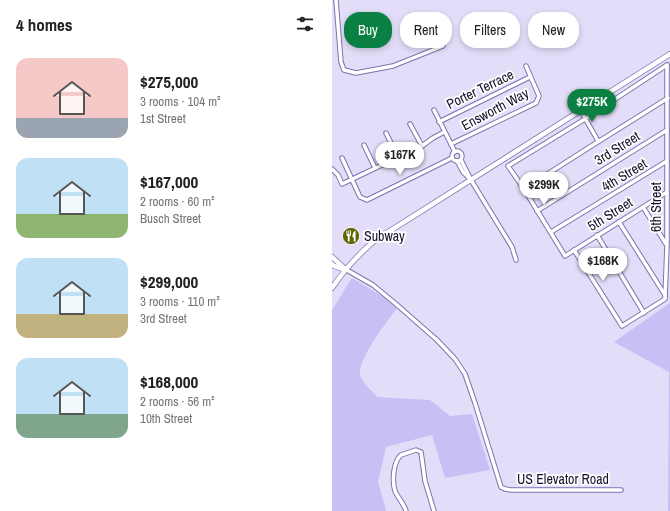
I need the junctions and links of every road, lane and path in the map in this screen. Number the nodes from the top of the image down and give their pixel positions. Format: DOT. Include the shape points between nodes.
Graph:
graph roads {
  1 [pos="336,0"];
  2 [pos="438,48"];
  3 [pos="670,54"];
  4 [pos="526,66"];
  5 [pos="530,77"];
  6 [pos="668,98"];
  7 [pos="434,110"];
  8 [pos="580,111"];
  9 [pos="585,119"];
  10 [pos="439,122"];
  11 [pos="410,124"];
  12 [pos="667,130"];
  13 [pos="444,132"];
  14 [pos="386,133"];
  15 [pos="598,141"];
  16 [pos="451,144"];
  17 [pos="364,145"];
  18 [pos="422,146"];
  19 [pos="455,152"];
  20 [pos="398,157"];
  21 [pos="342,158"];
  22 [pos="452,158"];
  23 [pos="459,160"];
  24 [pos="667,161"];
  25 [pos="375,168"];
  26 [pos="332,169"];
  27 [pos="352,179"];
  28 [pos="471,180"];
  29 [pos="524,189"];
  30 [pos="667,192"];
  31 [pos="643,207"];
  32 [pos="537,211"];
  33 [pos="619,222"];
  34 [pos="551,232"];
  35 [pos="596,236"];
  36 [pos="667,245"];
  37 [pos="574,250"];
  38 [pos="332,257"];
  39 [pos="516,260"];
  40 [pos="332,264"];
  41 [pos="345,269"];
  42 [pos="332,288"];
  43 [pos="666,296"];
  44 [pos="644,313"];
  45 [pos="622,490"];
  46 [pos="406,511"];
  47 [pos="434,511"];
  1 -- 2 [label="street" via="344,70 356,73 393,66"];
  3 -- 8 [label="main road"];
  4 -- 5 [label="street, Ensworth Way"];
  5 -- 10 [label="street, Porter Terrace"];
  5 -- 16 [label="street, Ensworth Way" via="539,96 536,103"];
  6 -- 9 [label="street, 6th Street" via="667,65"];
  6 -- 12 [label="street, 6th Street"];
  6 -- 15 [label="street"];
  7 -- 10 [label="street"];
  8 -- 9 [label="street"];
  8 -- 28 [label="main road"];
  9 -- 15 [label="street"];
  9 -- 29 [label="street" via="508,166"];
  10 -- 13 [label="street"];
  11 -- 18 [label="street"];
  12 -- 24 [label="street, 6th Street"];
  12 -- 32 [label="street, 3rd Street"];
  13 -- 16 [label="street"];
  13 -- 18 [label="street"];
  14 -- 20 [label="street"];
  15 -- 29 [label="street"];
  16 -- 19 [label="street"];
  17 -- 25 [label="street"];
  18 -- 20 [label="street"];
  19 -- 22 [label="street"];
  19 -- 23 [label="street" via="460,152 462,156"];
  20 -- 25 [label="street"];
  21 -- 27 [label="street"];
  22 -- 23 [label="street"];
  22 -- 27 [label="street" via="368,200 360,197"];
  23 -- 28 [label="street" via="463,172"];
  24 -- 30 [label="street, 6th Street"];
  24 -- 34 [label="street, 4th Street"];
  25 -- 27 [label="street"];
  26 -- 27 [label="street" via="342,184"];
  28 -- 39 [label="street" via="512,247"];
  28 -- 41 [label="main road" via="374,241"];
  29 -- 32 [label="street"];
  30 -- 31 [label="street, 5th Street"];
  30 -- 36 [label="street, 6th Street"];
  31 -- 33 [label="street, 5th Street"];
  31 -- 36 [label="street"];
  32 -- 34 [label="street"];
  33 -- 35 [label="street, 5th Street"];
  33 -- 43 [label="street"];
  34 -- 37 [label="street, 5th Street" via="565,256"];
  35 -- 37 [label="street, 5th Street"];
  35 -- 44 [label="street"];
  36 -- 43 [label="street, 6th Street"];
  37 -- 44 [label="street" via="622,326"];
  38 -- 41 [label="main road"];
  40 -- 41 [label="main road"];
  41 -- 42 [label="main road"];
  41 -- 45 [label="street, US Elevator Road" via="373,285 437,340 455,359 465,374 501,487"];
  43 -- 44 [label="street" via="666,299"];
  46 -- 47 [label="street" via="395,490 396,463 401,455 416,450 420,452"];
}
